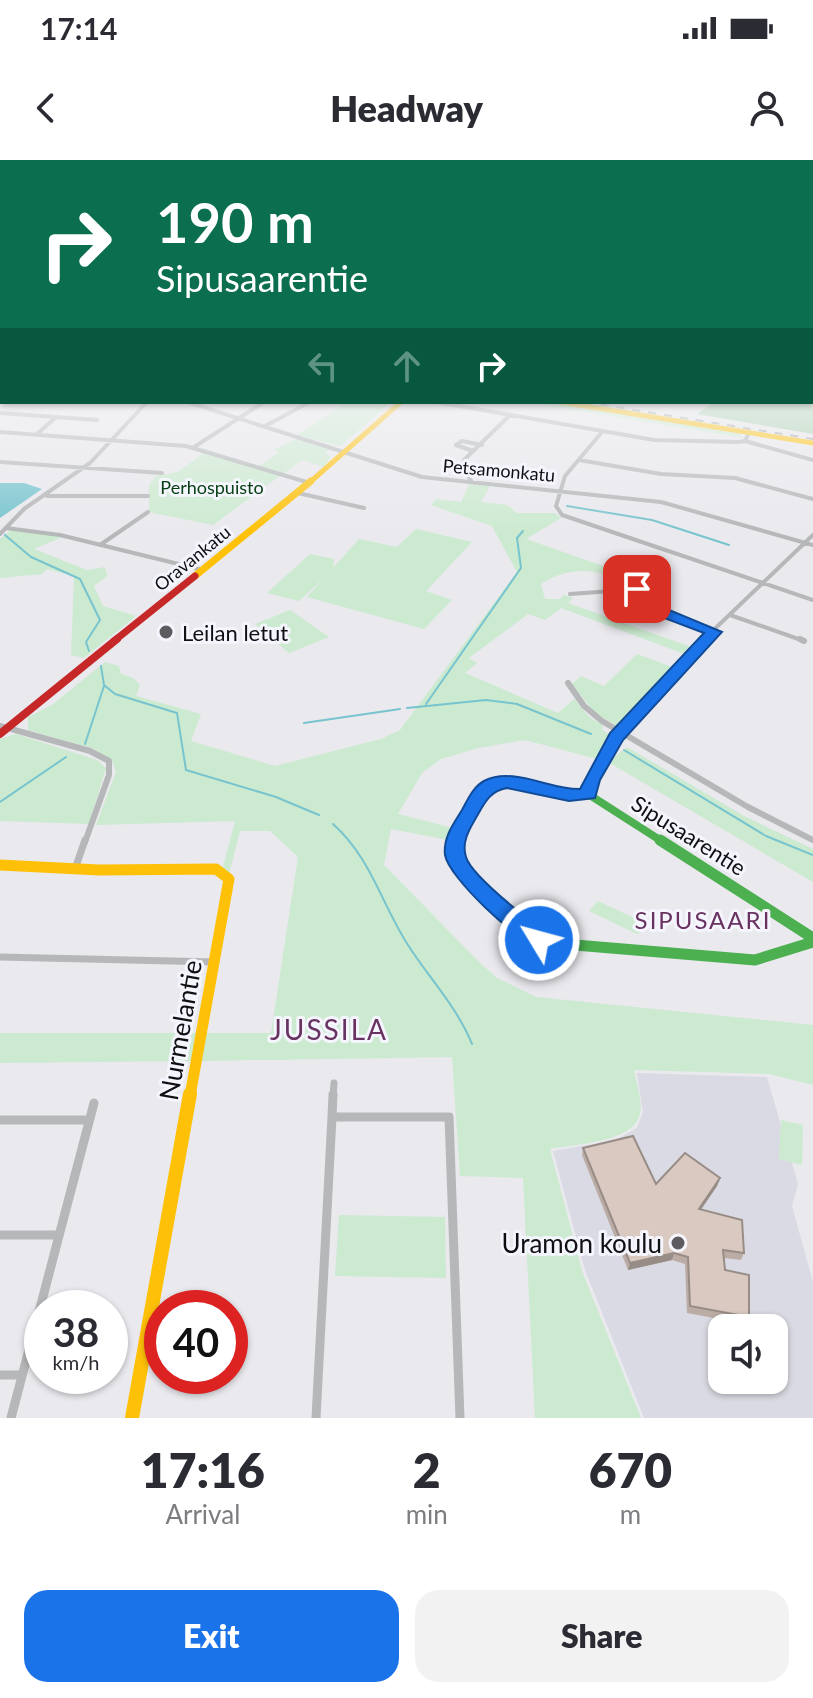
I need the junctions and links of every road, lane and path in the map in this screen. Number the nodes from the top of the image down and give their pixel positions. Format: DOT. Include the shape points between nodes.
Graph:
graph roads {
  1 [pos="52,417"];
  2 [pos="56,417"];
  3 [pos="130,417"];
  4 [pos="235,417"];
  5 [pos="282,417"];
  6 [pos="385,417"];
  7 [pos="508,417"];
  8 [pos="519,417"];
  9 [pos="639,417"];
  10 [pos="239,418"];
  11 [pos="97,420"];
  12 [pos="265,426"];
  13 [pos="0,432"];
  14 [pos="602,432"];
  15 [pos="37,434"];
  16 [pos="747,437"];
  17 [pos="111,440"];
  18 [pos="813,443"];
  19 [pos="482,445"];
  20 [pos="194,447"];
  21 [pos="473,451"];
  22 [pos="345,452"];
  23 [pos="579,460"];
  24 [pos="813,460"];
  25 [pos="0,462"];
  26 [pos="85,467"];
  27 [pos="162,473"];
  28 [pos="472,482"];
  29 [pos="310,483"];
  30 [pos="561,490"];
  31 [pos="298,493"];
  32 [pos="44,496"];
  33 [pos="148,496"];
  34 [pos="813,499"];
  35 [pos="364,508"];
  36 [pos="148,512"];
  37 [pos="6,528"];
  38 [pos="0,534"];
  39 [pos="813,535"];
  40 [pos="805,543"];
  41 [pos="100,545"];
  42 [pos="813,545"];
  43 [pos="203,570"];
  44 [pos="762,584"];
  45 [pos="570,594"];
  46 [pos="813,600"];
  47 [pos="730,615"];
  48 [pos="714,632"];
  49 [pos="804,641"];
  50 [pos="568,683"];
  51 [pos="3,729"];
  52 [pos="620,732"];
  53 [pos="588,794"];
  54 [pos="813,840"];
  55 [pos="0,865"];
  56 [pos="75,869"];
  57 [pos="813,940"];
  58 [pos="0,957"];
  59 [pos="215,962"];
  60 [pos="334,1083"];
  61 [pos="94,1103"];
  62 [pos="332,1117"];
  63 [pos="0,1120"];
  64 [pos="89,1120"];
  65 [pos="0,1235"];
  66 [pos="59,1235"];
  67 [pos="0,1375"];
  68 [pos="22,1375"];
  69 [pos="11,1418"];
  70 [pos="132,1418"];
  71 [pos="316,1418"];
  72 [pos="460,1418"];
  1 -- 2 [label="street"];
  2 -- 11 [label="street"];
  2 -- 15 [label="street"];
  3 -- 17 [label="street"];
  4 -- 10 [label="street, Petsamonkatu"];
  5 -- 12 [label="street"];
  6 -- 22 [label="street, Oravankatu"];
  7 -- 19 [label="street"];
  8 -- 14 [label="street"];
  9 -- 16 [label="street"];
  10 -- 12 [label="street, Petsamonkatu"];
  10 -- 20 [label="street"];
  12 -- 22 [label="street, Petsamonkatu"];
  13 -- 15 [label="street"];
  14 -- 16 [label="street" via="660,441"];
  14 -- 23 [label="street"];
  15 -- 17 [label="street"];
  16 -- 18 [label="street"];
  16 -- 24 [label="street"];
  17 -- 20 [label="street"];
  17 -- 26 [label="street"];
  19 -- 21 [label="street"];
  19 -- 21 [label="street" via="456,445"];
  20 -- 29 [label="street"];
  21 -- 28 [label="street" via="462,463"];
  22 -- 28 [label="street, Petsamonkatu" via="422,477"];
  22 -- 29 [label="street, Oravankatu"];
  23 -- 30 [label="street"];
  23 -- 34 [label="street" via="661,474 740,479"];
  25 -- 26 [label="street"];
  26 -- 27 [label="street"];
  26 -- 32 [label="street"];
  28 -- 30 [label="street, Petsamonkatu"];
  29 -- 31 [label="street, Oravankatu"];
  30 -- 40 [label="street, Petsamonkatu" via="676,505"];
  30 -- 44 [label="street" via="556,506 565,517"];
  31 -- 35 [label="street"];
  31 -- 43 [label="street, Oravankatu"];
  32 -- 33 [label="street"];
  32 -- 37 [label="street"];
  36 -- 41 [label="street"];
  37 -- 38 [label="street"];
  37 -- 41 [label="street"];
  39 -- 40 [label="street"];
  40 -- 42 [label="street, Petsamonkatu"];
  40 -- 44 [label="street"];
  41 -- 43 [label="street"];
  43 -- 51 [label="street, Oravankatu"];
  44 -- 46 [label="street"];
  44 -- 47 [label="street"];
  45 -- 48 [label="street" via="640,589 664,613"];
  47 -- 48 [label="street"];
  47 -- 49 [label="street"];
  48 -- 52 [label="street"];
  50 -- 52 [label="street" via="584,706"];
  51 -- 56 [label="street" via="90,751 109,761 109,775"];
  52 -- 53 [label="street"];
  52 -- 54 [label="street"];
  53 -- 57 [label="street, Sipusaarentie"];
  53 -- 57 [label="street, Sipusaarentie" via="492,784 457,834 455,855 460,865 522,929 562,947 755,960"];
  55 -- 56 [label="street, Nurmelantie"];
  56 -- 59 [label="street, Nurmelantie" via="221,871 229,879"];
  58 -- 59 [label="street"];
  59 -- 70 [label="street, Nurmelantie"];
  60 -- 62 [label="street"];
  61 -- 64 [label="street"];
  62 -- 71 [label="street"];
  62 -- 72 [label="street" via="449,1117"];
  63 -- 64 [label="street"];
  64 -- 66 [label="street"];
  65 -- 66 [label="street"];
  66 -- 68 [label="street"];
  67 -- 68 [label="street"];
  68 -- 69 [label="street"];
}
